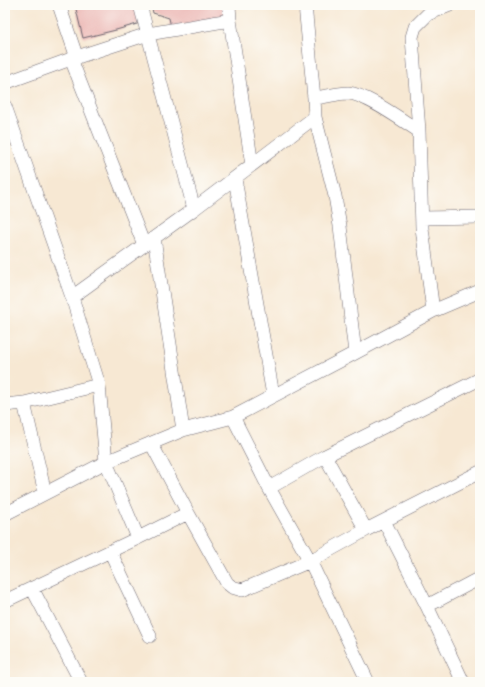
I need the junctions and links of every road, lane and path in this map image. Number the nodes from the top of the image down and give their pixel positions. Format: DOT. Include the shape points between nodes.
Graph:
graph roads {
  1 [pos="59,5"];
  2 [pos="140,5"];
  3 [pos="229,5"];
  4 [pos="305,5"];
  5 [pos="450,5"];
  6 [pos="230,20"];
  7 [pos="148,34"];
  8 [pos="74,58"];
  9 [pos="5,83"];
  10 [pos="314,98"];
  11 [pos="5,106"];
  12 [pos="315,117"];
  13 [pos="419,131"];
  14 [pos="252,165"];
  15 [pos="234,179"];
  16 [pos="194,209"];
  17 [pos="480,217"];
  18 [pos="422,218"];
  19 [pos="149,242"];
  20 [pos="480,291"];
  21 [pos="72,298"];
  22 [pos="433,311"];
  23 [pos="355,352"];
  24 [pos="480,379"];
  25 [pos="99,385"];
  26 [pos="273,395"];
  27 [pos="24,403"];
  28 [pos="5,405"];
  29 [pos="233,416"];
  30 [pos="183,430"];
  31 [pos="151,443"];
  32 [pos="325,456"];
  33 [pos="106,462"];
  34 [pos="480,472"];
  35 [pos="269,488"];
  36 [pos="46,493"];
  37 [pos="188,513"];
  38 [pos="5,514"];
  39 [pos="384,521"];
  40 [pos="366,530"];
  41 [pos="138,538"];
  42 [pos="110,551"];
  43 [pos="310,561"];
  44 [pos="480,578"];
  45 [pos="32,588"];
  46 [pos="5,601"];
  47 [pos="427,606"];
  48 [pos="150,636"];
  49 [pos="81,682"];
  50 [pos="368,682"];
  51 [pos="463,682"];
  1 -- 8 [label="street"];
  2 -- 7 [label="street"];
  3 -- 6 [label="street"];
  4 -- 10 [label="street"];
  5 -- 13 [label="street" via="428,14 415,27 412,37"];
  6 -- 7 [label="street"];
  6 -- 14 [label="street"];
  7 -- 8 [label="street"];
  7 -- 16 [label="street"];
  8 -- 9 [label="street"];
  8 -- 19 [label="street"];
  10 -- 12 [label="street"];
  10 -- 13 [label="street" via="349,93 376,104"];
  11 -- 21 [label="street"];
  12 -- 14 [label="street"];
  12 -- 23 [label="street" via="340,226"];
  13 -- 18 [label="street"];
  14 -- 15 [label="street"];
  15 -- 16 [label="street"];
  15 -- 26 [label="street"];
  16 -- 19 [label="street"];
  17 -- 18 [label="street"];
  18 -- 22 [label="street"];
  19 -- 21 [label="street"];
  19 -- 30 [label="street"];
  20 -- 22 [label="street"];
  21 -- 25 [label="street"];
  22 -- 23 [label="street"];
  23 -- 26 [label="street"];
  24 -- 32 [label="street"];
  25 -- 27 [label="street"];
  25 -- 33 [label="street"];
  26 -- 29 [label="street"];
  27 -- 28 [label="street"];
  27 -- 36 [label="street"];
  29 -- 30 [label="street"];
  29 -- 35 [label="street"];
  30 -- 31 [label="street"];
  31 -- 33 [label="street"];
  31 -- 37 [label="street"];
  32 -- 35 [label="street"];
  32 -- 40 [label="street"];
  33 -- 36 [label="street"];
  33 -- 41 [label="street"];
  34 -- 39 [label="street"];
  35 -- 43 [label="street"];
  36 -- 38 [label="street"];
  37 -- 41 [label="street"];
  37 -- 43 [label="street" via="227,583 232,587 242,590"];
  39 -- 40 [label="street"];
  39 -- 47 [label="street"];
  40 -- 43 [label="street"];
  41 -- 42 [label="street"];
  42 -- 45 [label="street"];
  42 -- 48 [label="street"];
  43 -- 50 [label="street"];
  44 -- 47 [label="street"];
  45 -- 46 [label="street"];
  45 -- 49 [label="street"];
  47 -- 51 [label="street"];
}
